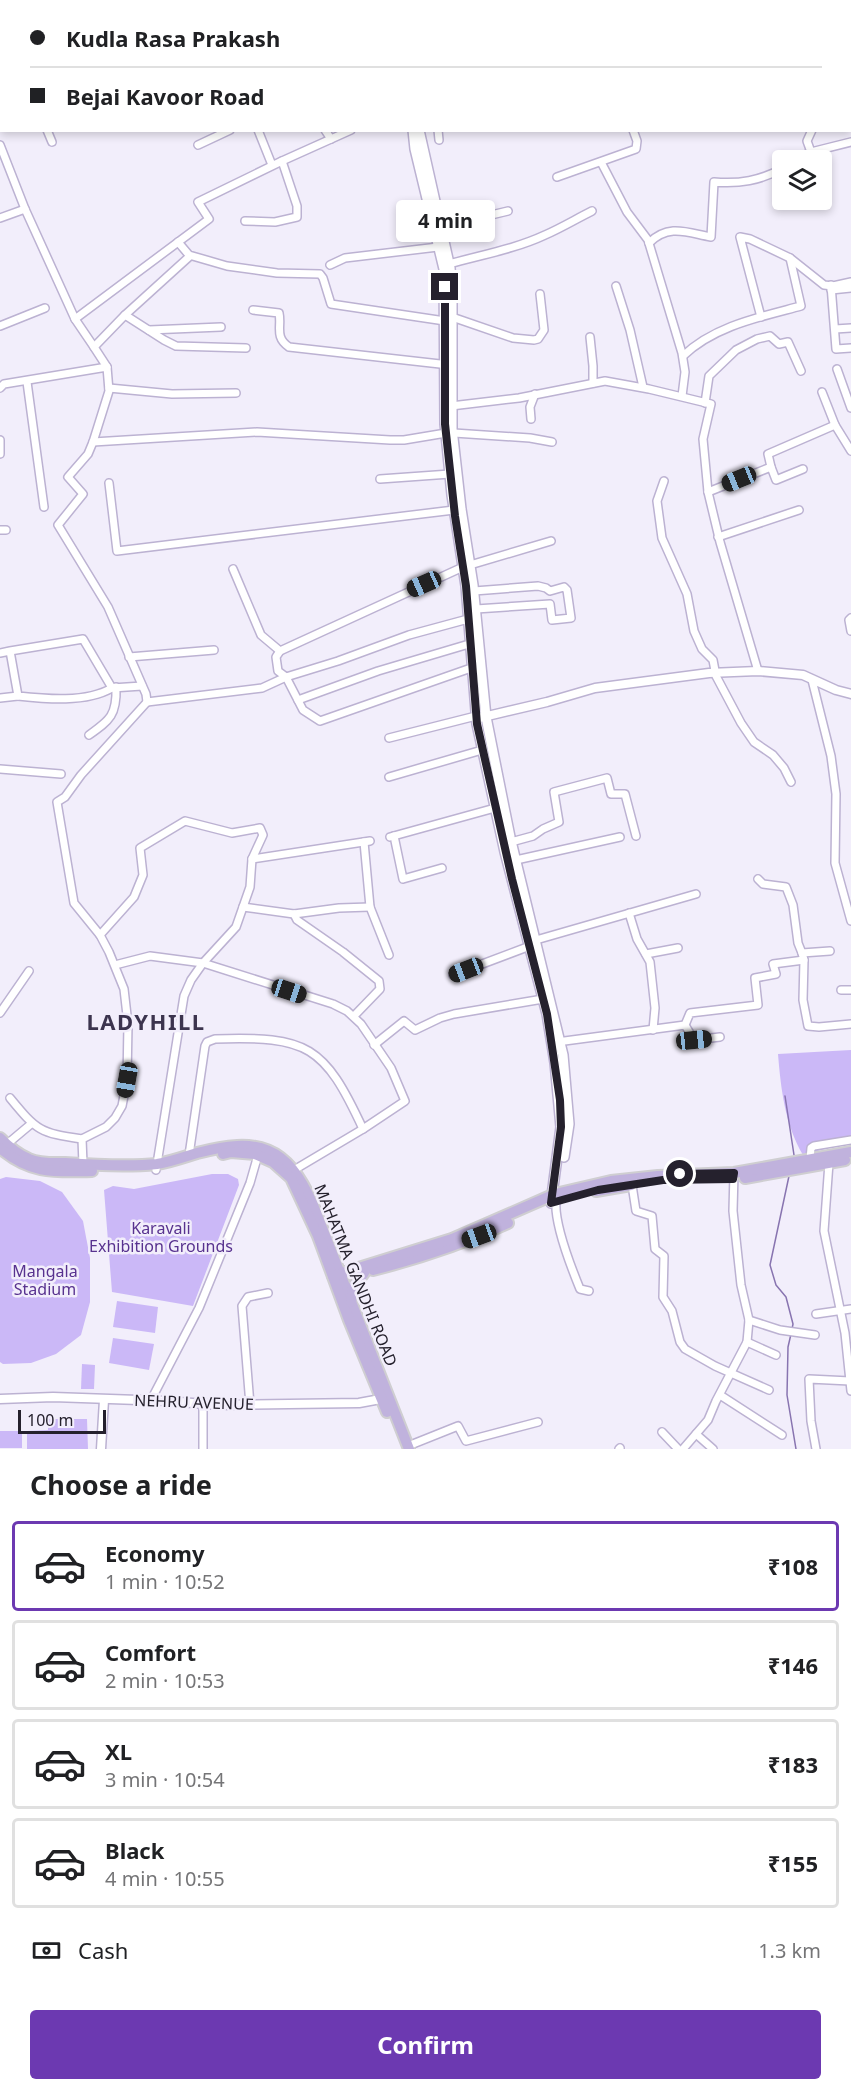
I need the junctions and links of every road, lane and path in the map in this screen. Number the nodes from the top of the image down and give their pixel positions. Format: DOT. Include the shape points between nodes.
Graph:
graph roads {
  1 [pos="48,132"];
  2 [pos="226,132"];
  3 [pos="259,132"];
  4 [pos="327,132"];
  5 [pos="347,132"];
  6 [pos="415,132"];
  7 [pos="415,132"];
  8 [pos="438,132"];
  9 [pos="634,132"];
  10 [pos="811,132"];
  11 [pos="331,139"];
  12 [pos="439,140"];
  13 [pos="52,142"];
  14 [pos="851,142"];
  15 [pos="0,145"];
  16 [pos="198,145"];
  17 [pos="810,150"];
  18 [pos="819,150"];
  19 [pos="282,161"];
  20 [pos="601,162"];
  21 [pos="272,165"];
  22 [pos="772,173"];
  23 [pos="557,177"];
  24 [pos="25,209"];
  25 [pos="508,211"];
  26 [pos="592,211"];
  27 [pos="0,219"];
  28 [pos="245,221"];
  29 [pos="441,227"];
  30 [pos="178,242"];
  31 [pos="649,243"];
  32 [pos="438,247"];
  33 [pos="190,256"];
  34 [pos="790,258"];
  35 [pos="449,264"];
  36 [pos="330,265"];
  37 [pos="851,282"];
  38 [pos="616,286"];
  39 [pos="831,288"];
  40 [pos="851,288"];
  41 [pos="540,294"];
  42 [pos="45,308"];
  43 [pos="253,310"];
  44 [pos="125,315"];
  45 [pos="761,317"];
  46 [pos="75,319"];
  47 [pos="448,319"];
  48 [pos="0,326"];
  49 [pos="221,327"];
  50 [pos="851,328"];
  51 [pos="835,329"];
  52 [pos="148,330"];
  53 [pos="590,337"];
  54 [pos="94,347"];
  55 [pos="246,348"];
  56 [pos="851,348"];
  57 [pos="683,356"];
  58 [pos="448,365"];
  59 [pos="106,367"];
  60 [pos="837,369"];
  61 [pos="801,371"];
  62 [pos="27,382"];
  63 [pos="593,382"];
  64 [pos="643,387"];
  65 [pos="0,388"];
  66 [pos="109,388"];
  67 [pos="822,392"];
  68 [pos="237,393"];
  69 [pos="535,394"];
  70 [pos="682,396"];
  71 [pos="705,403"];
  72 [pos="451,406"];
  73 [pos="851,408"];
  74 [pos="531,419"];
  75 [pos="835,425"];
  76 [pos="449,431"];
  77 [pos="0,440"];
  78 [pos="93,442"];
  79 [pos="552,442"];
  80 [pos="851,451"];
  81 [pos="0,454"];
  82 [pos="771,466"];
  83 [pos="802,470"];
  84 [pos="450,474"];
  85 [pos="380,479"];
  86 [pos="664,481"];
  87 [pos="109,483"];
  88 [pos="708,492"];
  89 [pos="44,507"];
  90 [pos="454,510"];
  91 [pos="799,510"];
  92 [pos="718,537"];
  93 [pos="551,541"];
  94 [pos="469,565"];
  95 [pos="233,569"];
  96 [pos="474,591"];
  97 [pos="549,591"];
  98 [pos="550,603"];
  99 [pos="476,609"];
  100 [pos="851,618"];
  101 [pos="468,619"];
  102 [pos="851,631"];
  103 [pos="469,644"];
  104 [pos="214,650"];
  105 [pos="10,651"];
  106 [pos="280,651"];
  107 [pos="0,653"];
  108 [pos="129,657"];
  109 [pos="471,668"];
  110 [pos="758,671"];
  111 [pos="716,673"];
  112 [pos="286,677"];
  113 [pos="812,680"];
  114 [pos="142,686"];
  115 [pos="114,688"];
  116 [pos="851,694"];
  117 [pos="18,696"];
  118 [pos="0,698"];
  119 [pos="297,700"];
  120 [pos="147,702"];
  121 [pos="480,717"];
  122 [pos="89,735"];
  123 [pos="389,738"];
  124 [pos="483,750"];
  125 [pos="0,769"];
  126 [pos="61,774"];
  127 [pos="389,777"];
  128 [pos="791,782"];
  129 [pos="495,808"];
  130 [pos="636,836"];
  131 [pos="620,837"];
  132 [pos="511,842"];
  133 [pos="252,859"];
  134 [pos="516,860"];
  135 [pos="442,868"];
  136 [pos="758,879"];
  137 [pos="696,894"];
  138 [pos="370,907"];
  139 [pos="243,908"];
  140 [pos="629,913"];
  141 [pos="294,914"];
  142 [pos="851,921"];
  143 [pos="100,935"];
  144 [pos="533,943"];
  145 [pos="678,948"];
  146 [pos="830,951"];
  147 [pos="646,954"];
  148 [pos="389,955"];
  149 [pos="803,957"];
  150 [pos="203,963"];
  151 [pos="115,965"];
  152 [pos="29,971"];
  153 [pos="453,975"];
  154 [pos="841,990"];
  155 [pos="851,990"];
  156 [pos="543,999"];
  157 [pos="0,1013"];
  158 [pos="354,1016"];
  159 [pos="851,1024"];
  160 [pos="685,1025"];
  161 [pos="653,1030"];
  162 [pos="720,1037"];
  163 [pos="556,1042"];
  164 [pos="374,1045"];
  165 [pos="10,1098"];
  166 [pos="31,1124"];
  167 [pos="363,1129"];
  168 [pos="82,1139"];
  169 [pos="851,1140"];
  170 [pos="2,1145"];
  171 [pos="851,1152"];
  172 [pos="189,1155"];
  173 [pos="258,1155"];
  174 [pos="810,1159"];
  175 [pos="851,1159"];
  176 [pos="829,1163"];
  177 [pos="83,1164"];
  178 [pos="157,1167"];
  179 [pos="294,1170"];
  180 [pos="733,1176"];
  181 [pos="632,1185"];
  182 [pos="554,1201"];
  183 [pos="331,1250"];
  184 [pos="361,1270"];
  185 [pos="337,1278"];
  186 [pos="589,1291"];
  187 [pos="268,1293"];
  188 [pos="351,1304"];
  189 [pos="851,1309"];
  190 [pos="840,1310"];
  191 [pos="816,1314"];
  192 [pos="749,1320"];
  193 [pos="815,1335"];
  194 [pos="747,1342"];
  195 [pos="776,1355"];
  196 [pos="730,1373"];
  197 [pos="850,1381"];
  198 [pos="769,1390"];
  199 [pos="851,1391"];
  200 [pos="720,1395"];
  201 [pos="384,1398"];
  202 [pos="0,1399"];
  203 [pos="104,1400"];
  204 [pos="151,1400"];
  205 [pos="203,1404"];
  206 [pos="250,1405"];
  207 [pos="538,1422"];
  208 [pos="662,1432"];
  209 [pos="696,1434"];
  210 [pos="782,1435"];
  211 [pos="407,1448"];
  212 [pos="101,1449"];
  213 [pos="204,1449"];
  214 [pos="681,1449"];
  215 [pos="713,1449"];
  216 [pos="816,1449"];
  1 -- 13 [label="street"];
  2 -- 16 [label="street"];
  3 -- 21 [label="street"];
  4 -- 11 [label="street"];
  5 -- 11 [label="street"];
  6 -- 29 [label="main road"];
  7 -- 32 [label="main road"];
  8 -- 12 [label="street"];
  9 -- 20 [label="street" via="638,141 636,150"];
  10 -- 17 [label="street" via="807,141"];
  11 -- 19 [label="street"];
  14 -- 18 [label="street"];
  15 -- 24 [label="street"];
  19 -- 21 [label="street"];
  19 -- 28 [label="street" via="297,217 275,222"];
  20 -- 23 [label="street"];
  20 -- 31 [label="street" via="627,212"];
  21 -- 30 [label="street" via="198,202 209,219"];
  22 -- 31 [label="street" via="755,181 714,182 711,237 686,230 656,235"];
  24 -- 27 [label="street"];
  24 -- 46 [label="street"];
  25 -- 29 [label="street"];
  26 -- 35 [label="street" via="523,244"];
  29 -- 35 [label="main road"];
  30 -- 33 [label="street"];
  30 -- 46 [label="street"];
  31 -- 57 [label="street"];
  32 -- 36 [label="street" via="345,258"];
  32 -- 47 [label="main road"];
  33 -- 44 [label="street"];
  33 -- 47 [label="street" via="277,273 320,274 331,304"];
  34 -- 39 [label="street"];
  34 -- 45 [label="street" via="801,306"];
  34 -- 45 [label="street" via="740,237"];
  35 -- 47 [label="main road" via="452,290"];
  37 -- 39 [label="street"];
  38 -- 64 [label="street"];
  39 -- 40 [label="street"];
  39 -- 51 [label="street"];
  41 -- 47 [label="street" via="544,323 541,336 534,340 513,338"];
  42 -- 48 [label="street"];
  43 -- 58 [label="street" via="279,313 279,329 289,347"];
  44 -- 52 [label="street"];
  44 -- 54 [label="street"];
  45 -- 57 [label="street" via="733,326"];
  46 -- 54 [label="street"];
  47 -- 58 [label="main road"];
  49 -- 52 [label="street"];
  50 -- 51 [label="street"];
  51 -- 56 [label="street" via="836,349"];
  52 -- 55 [label="street" via="182,347"];
  53 -- 63 [label="street"];
  54 -- 59 [label="street"];
  57 -- 70 [label="street"];
  58 -- 72 [label="main road"];
  58 -- 76 [label="main road"];
  59 -- 62 [label="street"];
  59 -- 66 [label="street"];
  60 -- 73 [label="street"];
  61 -- 71 [label="street" via="788,342 779,344 770,336 758,339 736,350 709,376"];
  62 -- 65 [label="street" via="4,384"];
  62 -- 89 [label="street"];
  63 -- 64 [label="street"];
  63 -- 69 [label="street"];
  64 -- 70 [label="street"];
  66 -- 68 [label="street" via="140,393"];
  66 -- 78 [label="street"];
  67 -- 75 [label="street"];
  69 -- 72 [label="street"];
  69 -- 74 [label="street"];
  70 -- 71 [label="street"];
  71 -- 88 [label="street" via="711,405 702,439"];
  72 -- 76 [label="main road"];
  75 -- 80 [label="street"];
  75 -- 82 [label="street" via="768,454"];
  76 -- 78 [label="street" via="404,440 257,432"];
  76 -- 79 [label="street"];
  76 -- 84 [label="main road"];
  76 -- 94 [label="main road"];
  77 -- 81 [label="street"];
  78 -- 108 [label="street" via="69,477 83,494 58,525 108,607"];
  82 -- 83 [label="street" via="776,480"];
  82 -- 88 [label="street"];
  84 -- 85 [label="street"];
  84 -- 90 [label="main road"];
  86 -- 111 [label="street" via="657,501 662,538 687,594 694,631 702,649 713,660"];
  87 -- 90 [label="street" via="117,551"];
  88 -- 92 [label="street"];
  90 -- 94 [label="main road"];
  91 -- 92 [label="street"];
  92 -- 110 [label="street"];
  93 -- 94 [label="street"];
  94 -- 96 [label="main road"];
  94 -- 101 [label="main road"];
  94 -- 106 [label="street"];
  95 -- 106 [label="street" via="261,635"];
  96 -- 97 [label="street" via="538,586"];
  96 -- 99 [label="main road"];
  97 -- 98 [label="street"];
  97 -- 98 [label="street" via="566,588 571,618 552,620"];
  98 -- 99 [label="street"];
  99 -- 121 [label="main road"];
  100 -- 102 [label="street"];
  101 -- 103 [label="main road"];
  101 -- 112 [label="street"];
  103 -- 109 [label="main road"];
  103 -- 119 [label="street"];
  104 -- 108 [label="street"];
  105 -- 107 [label="street"];
  105 -- 115 [label="street" via="83,639"];
  105 -- 117 [label="street"];
  106 -- 112 [label="street" via="276,657 278,671"];
  108 -- 114 [label="street"];
  109 -- 119 [label="street" via="320,721 303,710"];
  109 -- 121 [label="main road"];
  110 -- 111 [label="street"];
  110 -- 113 [label="street" via="803,675"];
  111 -- 121 [label="street" via="595,688"];
  111 -- 128 [label="street" via="747,732 773,755"];
  112 -- 119 [label="street"];
  112 -- 120 [label="street" via="262,688"];
  113 -- 116 [label="street"];
  113 -- 142 [label="street" via="831,756 836,794 835,863"];
  114 -- 115 [label="street"];
  114 -- 120 [label="street"];
  115 -- 117 [label="street" via="73,698"];
  115 -- 122 [label="street" via="115,710 107,722"];
  117 -- 118 [label="street"];
  120 -- 143 [label="street" via="57,802 74,903"];
  121 -- 123 [label="street"];
  121 -- 124 [label="main road"];
  121 -- 132 [label="main road"];
  124 -- 127 [label="street"];
  124 -- 129 [label="main road"];
  125 -- 126 [label="street"];
  129 -- 135 [label="street" via="392,836 403,879"];
  129 -- 144 [label="main road"];
  130 -- 132 [label="street" via="625,794 611,794 608,778 554,792 559,822"];
  131 -- 134 [label="street"];
  132 -- 134 [label="main road"];
  133 -- 138 [label="street" via="367,841"];
  133 -- 139 [label="street" via="250,887"];
  133 -- 143 [label="street" via="263,835 260,828 232,832 185,821 140,848 143,875 134,897"];
  134 -- 144 [label="main road"];
  136 -- 149 [label="street" via="763,884 786,887"];
  137 -- 140 [label="street"];
  138 -- 141 [label="street"];
  138 -- 148 [label="street"];
  139 -- 141 [label="street"];
  139 -- 150 [label="street" via="236,927"];
  140 -- 144 [label="street"];
  140 -- 147 [label="street"];
  141 -- 158 [label="street" via="379,981 380,989"];
  143 -- 151 [label="street"];
  144 -- 153 [label="street"];
  144 -- 156 [label="main road"];
  144 -- 163 [label="main road"];
  145 -- 147 [label="street"];
  146 -- 149 [label="street"];
  147 -- 161 [label="street" via="655,1008"];
  149 -- 159 [label="street" via="802,1000 808,1026"];
  149 -- 160 [label="street" via="773,964 776,974 754,978 758,1005 690,1013"];
  150 -- 151 [label="street" via="150,956"];
  150 -- 158 [label="street" via="333,1004"];
  150 -- 178 [label="street" via="184,996"];
  151 -- 168 [label="street" via="124,989 128,1024 124,1098 116,1118"];
  152 -- 157 [label="street"];
  154 -- 155 [label="street"];
  156 -- 163 [label="main road"];
  156 -- 164 [label="street" via="454,1014 415,1030 404,1021"];
  158 -- 164 [label="street"];
  160 -- 161 [label="street"];
  160 -- 162 [label="street" via="694,1040"];
  161 -- 163 [label="street"];
  163 -- 182 [label="main road" via="561,1127"];
  164 -- 167 [label="street" via="391,1068 405,1101"];
  165 -- 166 [label="street"];
  166 -- 168 [label="street" via="52,1134"];
  166 -- 170 [label="street"];
  167 -- 172 [label="street" via="333,1072 307,1049 272,1039 215,1039 205,1046"];
  167 -- 179 [label="street"];
  168 -- 177 [label="street"];
  169 -- 174 [label="street" via="814,1146 809,1151"];
  170 -- 177 [label="main road, MAHATMA GANDHI ROAD" via="29,1160"];
  170 -- 178 [label="main road, MAHATMA GANDHI ROAD" via="23,1165 37,1169 70,1172"];
  171 -- 174 [label="main road"];
  172 -- 178 [label="main road, MAHATMA GANDHI ROAD"];
  172 -- 179 [label="main road, MAHATMA GANDHI ROAD" via="252,1145 270,1150"];
  173 -- 178 [label="main road, MAHATMA GANDHI ROAD" via="231,1152"];
  173 -- 185 [label="main road, MAHATMA GANDHI ROAD" via="273,1162 291,1179"];
  173 -- 204 [label="street" via="199,1308"];
  174 -- 180 [label="main road"];
  175 -- 176 [label="main road"];
  176 -- 180 [label="main road" via="771,1175"];
  176 -- 190 [label="street" via="824,1231"];
  177 -- 178 [label="main road, MAHATMA GANDHI ROAD"];
  179 -- 183 [label="main road, MAHATMA GANDHI ROAD"];
  180 -- 181 [label="main road"];
  180 -- 182 [label="main road" via="623,1179"];
  180 -- 192 [label="street" via="741,1285"];
  181 -- 182 [label="main road"];
  181 -- 196 [label="street" via="636,1211 652,1216 655,1249 664,1256 663,1297 672,1311 680,1342 685,1349"];
  182 -- 184 [label="main road"];
  182 -- 186 [label="street" via="572,1270 580,1289"];
  183 -- 184 [label="main road" via="344,1264"];
  183 -- 185 [label="main road, MAHATMA GANDHI ROAD"];
  184 -- 185 [label="main road"];
  184 -- 188 [label="main road"];
  185 -- 188 [label="main road, MAHATMA GANDHI ROAD"];
  185 -- 201 [label="main road, MAHATMA GANDHI ROAD"];
  187 -- 206 [label="street" via="248,1297 242,1306"];
  188 -- 201 [label="main road, MAHATMA GANDHI ROAD"];
  189 -- 190 [label="street"];
  190 -- 191 [label="street"];
  190 -- 197 [label="street"];
  192 -- 193 [label="street"];
  192 -- 194 [label="street"];
  194 -- 195 [label="street"];
  194 -- 196 [label="street"];
  196 -- 198 [label="street"];
  196 -- 200 [label="street"];
  197 -- 199 [label="street"];
  197 -- 216 [label="street" via="809,1379"];
  200 -- 209 [label="street"];
  200 -- 210 [label="street"];
  201 -- 206 [label="street, NEHRU AVENUE" via="359,1403"];
  201 -- 211 [label="main road, MAHATMA GANDHI ROAD"];
  202 -- 203 [label="street, NEHRU AVENUE"];
  203 -- 204 [label="street, NEHRU AVENUE"];
  203 -- 212 [label="street"];
  204 -- 205 [label="street, NEHRU AVENUE"];
  205 -- 206 [label="street, NEHRU AVENUE"];
  205 -- 213 [label="street"];
  207 -- 211 [label="street" via="466,1441 458,1426"];
  208 -- 214 [label="street"];
  209 -- 214 [label="street"];
  209 -- 215 [label="street"];
}
